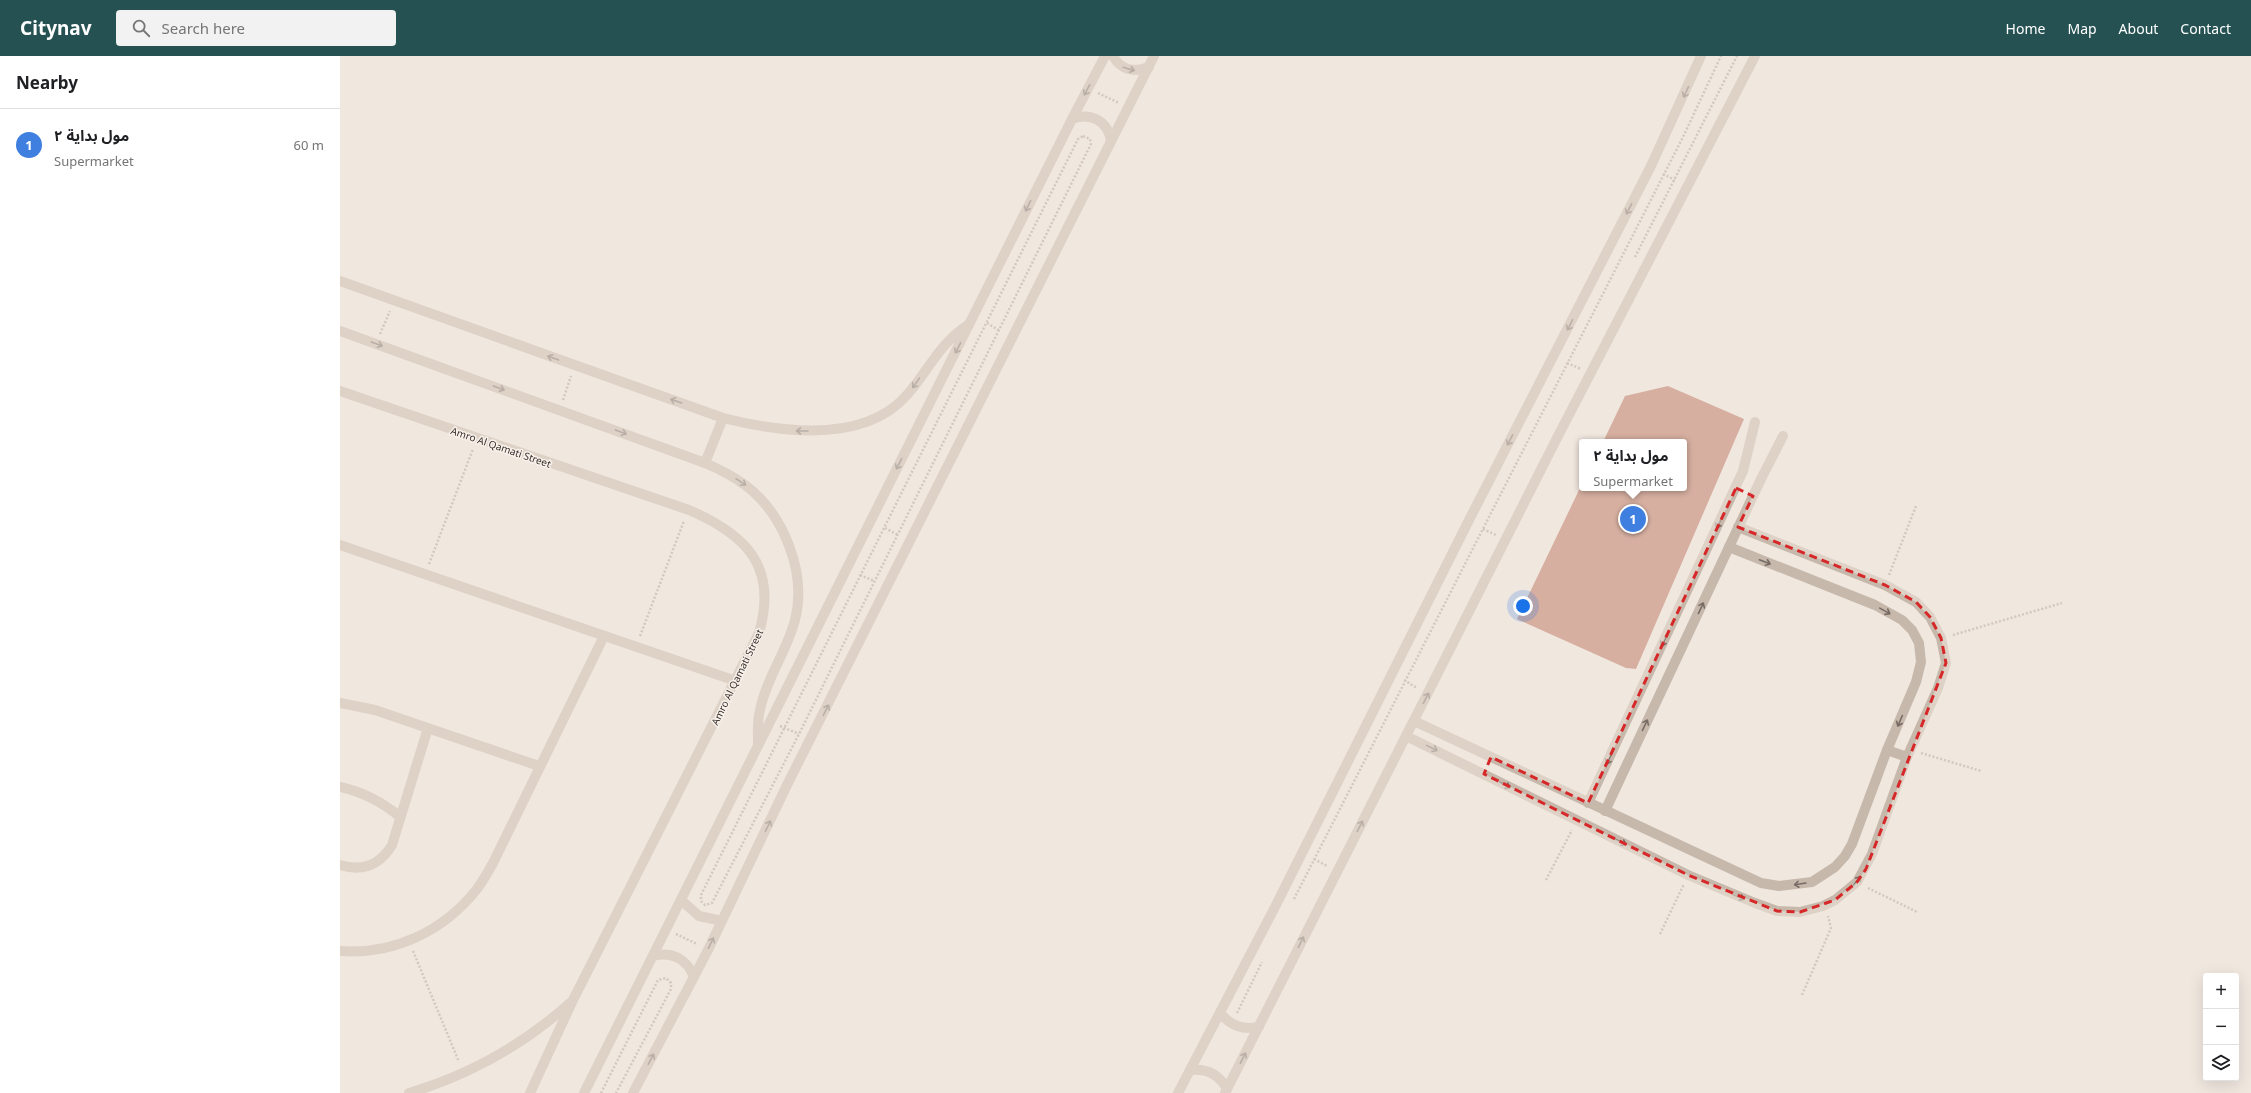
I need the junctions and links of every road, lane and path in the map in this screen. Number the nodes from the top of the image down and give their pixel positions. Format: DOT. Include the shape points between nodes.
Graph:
graph roads {
  1 [pos="1105,56"];
  2 [pos="1113,56"];
  3 [pos="1154,56"];
  4 [pos="1701,56"];
  5 [pos="1721,56"];
  6 [pos="1737,56"];
  7 [pos="1755,56"];
  8 [pos="1149,67"];
  9 [pos="1088,88"];
  10 [pos="1128,108"];
  11 [pos="1072,119"];
  12 [pos="1111,141"];
  13 [pos="1650,168"];
  14 [pos="1664,174"];
  15 [pos="1674,180"];
  16 [pos="1688,186"];
  17 [pos="1632,264"];
  18 [pos="340,281"];
  19 [pos="394,300"];
  20 [pos="972,320"];
  21 [pos="988,324"];
  22 [pos="1000,330"];
  23 [pos="340,331"];
  24 [pos="1013,338"];
  25 [pos="376,344"];
  26 [pos="1554,358"];
  27 [pos="1583,362"];
  28 [pos="1567,364"];
  29 [pos="575,366"];
  30 [pos="1579,369"];
  31 [pos="1590,373"];
  32 [pos="1576,376"];
  33 [pos="340,391"];
  34 [pos="560,410"];
  35 [pos="723,418"];
  36 [pos="1755,422"];
  37 [pos="1783,436"];
  38 [pos="476,439"];
  39 [pos="706,463"];
  40 [pos="1736,488"];
  41 [pos="1753,496"];
  42 [pos="1916,506"];
  43 [pos="689,510"];
  44 [pos="871,521"];
  45 [pos="1468,522"];
  46 [pos="1738,527"];
  47 [pos="885,528"];
  48 [pos="1499,528"];
  49 [pos="1483,529"];
  50 [pos="897,535"];
  51 [pos="1496,535"];
  52 [pos="1505,540"];
  53 [pos="911,542"];
  54 [pos="1492,542"];
  55 [pos="340,545"];
  56 [pos="1729,547"];
  57 [pos="847,568"];
  58 [pos="425,574"];
  59 [pos="861,575"];
  60 [pos="873,581"];
  61 [pos="1885,584"];
  62 [pos="887,588"];
  63 [pos="2062,603"];
  64 [pos="604,636"];
  65 [pos="1941,638"];
  66 [pos="635,648"];
  67 [pos="1393,672"];
  68 [pos="736,681"];
  69 [pos="1405,681"];
  70 [pos="1420,681"];
  71 [pos="1417,688"];
  72 [pos="1413,695"];
  73 [pos="340,703"];
  74 [pos="1414,721"];
  75 [pos="770,722"];
  76 [pos="428,728"];
  77 [pos="785,728"];
  78 [pos="799,734"];
  79 [pos="1406,736"];
  80 [pos="811,739"];
  81 [pos="758,748"];
  82 [pos="1887,750"];
  83 [pos="1909,754"];
  84 [pos="1491,757"];
  85 [pos="539,766"];
  86 [pos="1981,771"];
  87 [pos="1484,774"];
  88 [pos="340,787"];
  89 [pos="1588,803"];
  90 [pos="1605,812"];
  91 [pos="400,817"];
  92 [pos="1577,821"];
  93 [pos="1303,852"];
  94 [pos="1330,858"];
  95 [pos="1315,860"];
  96 [pos="340,865"];
  97 [pos="1326,865"];
  98 [pos="1336,871"];
  99 [pos="1322,872"];
  100 [pos="1688,875"];
  101 [pos="1546,880"];
  102 [pos="1857,882"];
  103 [pos="681,900"];
  104 [pos="1294,901"];
  105 [pos="1823,906"];
  106 [pos="1917,912"];
  107 [pos="722,921"];
  108 [pos="667,929"];
  109 [pos="1660,934"];
  110 [pos="409,942"];
  111 [pos="708,950"];
  112 [pos="340,951"];
  113 [pos="1265,955"];
  114 [pos="653,956"];
  115 [pos="694,977"];
  116 [pos="1802,995"];
  117 [pos="573,1000"];
  118 [pos="1220,1013"];
  119 [pos="1239,1018"];
  120 [pos="1259,1027"];
  121 [pos="1190,1070"];
  122 [pos="464,1074"];
  123 [pos="1226,1091"];
  124 [pos="409,1093"];
  125 [pos="530,1093"];
  126 [pos="584,1093"];
  127 [pos="602,1093"];
  128 [pos="616,1093"];
  129 [pos="633,1093"];
  130 [pos="1178,1093"];
  1 -- 9 [label="street"];
  2 -- 8 [label="street, one-way" via="1116,62 1126,69 1138,70"];
  3 -- 8 [label="street"];
  4 -- 13 [label="street, one-way"];
  5 -- 14 [label="path"];
  6 -- 15 [label="path"];
  7 -- 16 [label="street"];
  8 -- 10 [label="street"];
  9 -- 10 [label="path"];
  9 -- 11 [label="street, one-way"];
  10 -- 12 [label="street"];
  11 -- 12 [label="street" via="1089,116 1100,121 1108,130"];
  11 -- 20 [label="street, one-way"];
  12 -- 24 [label="street"];
  13 -- 14 [label="path"];
  13 -- 26 [label="street, one-way"];
  14 -- 15 [label="path"];
  14 -- 28 [label="path"];
  15 -- 16 [label="path"];
  15 -- 17 [label="path"];
  16 -- 31 [label="street"];
  18 -- 19 [label="street"];
  19 -- 25 [label="path"];
  29 -- 19 [label="street, one-way"];
  20 -- 21 [label="path"];
  20 -- 35 [label="street, one-way" via="941,347 905,398 884,415 871,421 835,429 798,431 762,427"];
  20 -- 44 [label="street, one-way"];
  21 -- 22 [label="path"];
  21 -- 22 [label="path" via="1078,139 1088,137 1091,144"];
  21 -- 47 [label="path"];
  22 -- 24 [label="path"];
  22 -- 50 [label="path"];
  23 -- 25 [label="street"];
  24 -- 53 [label="street"];
  25 -- 34 [label="street, one-way"];
  26 -- 28 [label="path"];
  26 -- 45 [label="street, one-way"];
  27 -- 30 [label="path"];
  28 -- 30 [label="path"];
  28 -- 49 [label="path"];
  29 -- 34 [label="path"];
  35 -- 29 [label="street, one-way"];
  30 -- 31 [label="path"];
  30 -- 32 [label="path"];
  31 -- 52 [label="street"];
  33 -- 38 [label="street, Amro Al Qamati Street"];
  34 -- 39 [label="street, one-way"];
  35 -- 39 [label="street"];
  36 -- 40 [label="street" via="1744,471"];
  37 -- 41 [label="street"];
  38 -- 43 [label="street, Amro Al Qamati Street"];
  38 -- 58 [label="path"];
  39 -- 81 [label="street, one-way" via="746,486 762,501 776,518 794,559 797,581 795,620 760,710"];
  40 -- 41 [label="street"];
  40 -- 89 [label="street, one-way"];
  41 -- 46 [label="street"];
  42 -- 61 [label="path"];
  43 -- 66 [label="path"];
  43 -- 68 [label="street, Amro Al Qamati Street" via="713,520 732,532 748,548 759,568 766,589 766,612 760,634"];
  44 -- 47 [label="path"];
  44 -- 57 [label="street"];
  45 -- 49 [label="path"];
  45 -- 67 [label="street"];
  46 -- 56 [label="street"];
  46 -- 61 [label="street"];
  47 -- 50 [label="path"];
  47 -- 59 [label="path"];
  48 -- 51 [label="path"];
  49 -- 51 [label="path"];
  49 -- 69 [label="path"];
  50 -- 53 [label="path"];
  50 -- 60 [label="path"];
  51 -- 52 [label="path"];
  51 -- 54 [label="path"];
  74 -- 52 [label="street, one-way"];
  53 -- 62 [label="street"];
  55 -- 58 [label="street"];
  56 -- 82 [label="street, one-way" via="1875,605 1902,620 1912,630 1919,643 1921,662 1916,682"];
  90 -- 56 [label="street, one-way"];
  57 -- 59 [label="path"];
  57 -- 75 [label="street"];
  58 -- 64 [label="street"];
  59 -- 60 [label="path"];
  59 -- 77 [label="path"];
  60 -- 62 [label="path"];
  60 -- 78 [label="path"];
  61 -- 65 [label="street" via="1916,602 1930,618"];
  80 -- 62 [label="street, one-way"];
  63 -- 65 [label="path"];
  64 -- 66 [label="street"];
  64 -- 85 [label="street"];
  65 -- 83 [label="street" via="1946,663 1938,688"];
  66 -- 68 [label="street"];
  67 -- 69 [label="path"];
  67 -- 93 [label="street"];
  68 -- 117 [label="street, Amro Al Qamati Street"];
  69 -- 71 [label="path"];
  69 -- 95 [label="path"];
  70 -- 71 [label="path"];
  71 -- 72 [label="path"];
  73 -- 76 [label="street" via="375,710"];
  74 -- 79 [label="street"];
  74 -- 84 [label="street"];
  75 -- 77 [label="path"];
  75 -- 81 [label="street"];
  76 -- 85 [label="street"];
  76 -- 91 [label="street"];
  77 -- 78 [label="path"];
  77 -- 78 [label="path" via="701,895 701,901 705,905 712,903"];
  78 -- 80 [label="path"];
  79 -- 87 [label="street, one-way"];
  98 -- 79 [label="street, one-way"];
  107 -- 80 [label="street, one-way"];
  81 -- 103 [label="street"];
  82 -- 83 [label="street"];
  82 -- 90 [label="street, one-way" via="1852,844 1835,867 1812,882 1779,886 1761,883"];
  83 -- 86 [label="path"];
  102 -- 83 [label="street, one-way" via="1872,854"];
  84 -- 87 [label="street"];
  84 -- 89 [label="street"];
  85 -- 110 [label="street" via="493,863 478,888 453,915"];
  87 -- 92 [label="street, one-way"];
  88 -- 91 [label="street" via="377,800"];
  89 -- 90 [label="street"];
  91 -- 96 [label="street" via="392,845 377,863 355,868"];
  92 -- 100 [label="street, one-way"];
  92 -- 101 [label="path"];
  93 -- 95 [label="path"];
  93 -- 118 [label="street"];
  94 -- 97 [label="path"];
  95 -- 97 [label="path"];
  95 -- 104 [label="path"];
  97 -- 98 [label="path"];
  97 -- 99 [label="path"];
  120 -- 98 [label="street, one-way"];
  100 -- 105 [label="street, one-way" via="1777,911 1800,912"];
  100 -- 109 [label="path"];
  102 -- 105 [label="street" via="1836,900"];
  102 -- 106 [label="path"];
  103 -- 107 [label="street" via="699,916"];
  103 -- 108 [label="street"];
  105 -- 116 [label="path" via="1831,928"];
  111 -- 107 [label="street, one-way"];
  108 -- 111 [label="path"];
  108 -- 114 [label="street"];
  110 -- 112 [label="street" via="377,949"];
  110 -- 122 [label="path"];
  111 -- 115 [label="street"];
  113 -- 119 [label="path" via="1237,1010"];
  114 -- 115 [label="street" via="675,956 687,964"];
  114 -- 126 [label="street"];
  129 -- 115 [label="street, one-way"];
  117 -- 122 [label="street, Amro Al Qamati Street" via="522,1042"];
  117 -- 125 [label="street, Amro Al Qamati Street"];
  118 -- 120 [label="street" via="1233,1025"];
  118 -- 121 [label="street"];
  123 -- 120 [label="street, one-way"];
  121 -- 123 [label="street" via="1212,1072 1219,1077"];
  121 -- 130 [label="street"];
  122 -- 124 [label="street, Amro Al Qamati Street"];
  127 -- 128 [label="path" via="658,980 666,978 671,983 671,989"];
}
